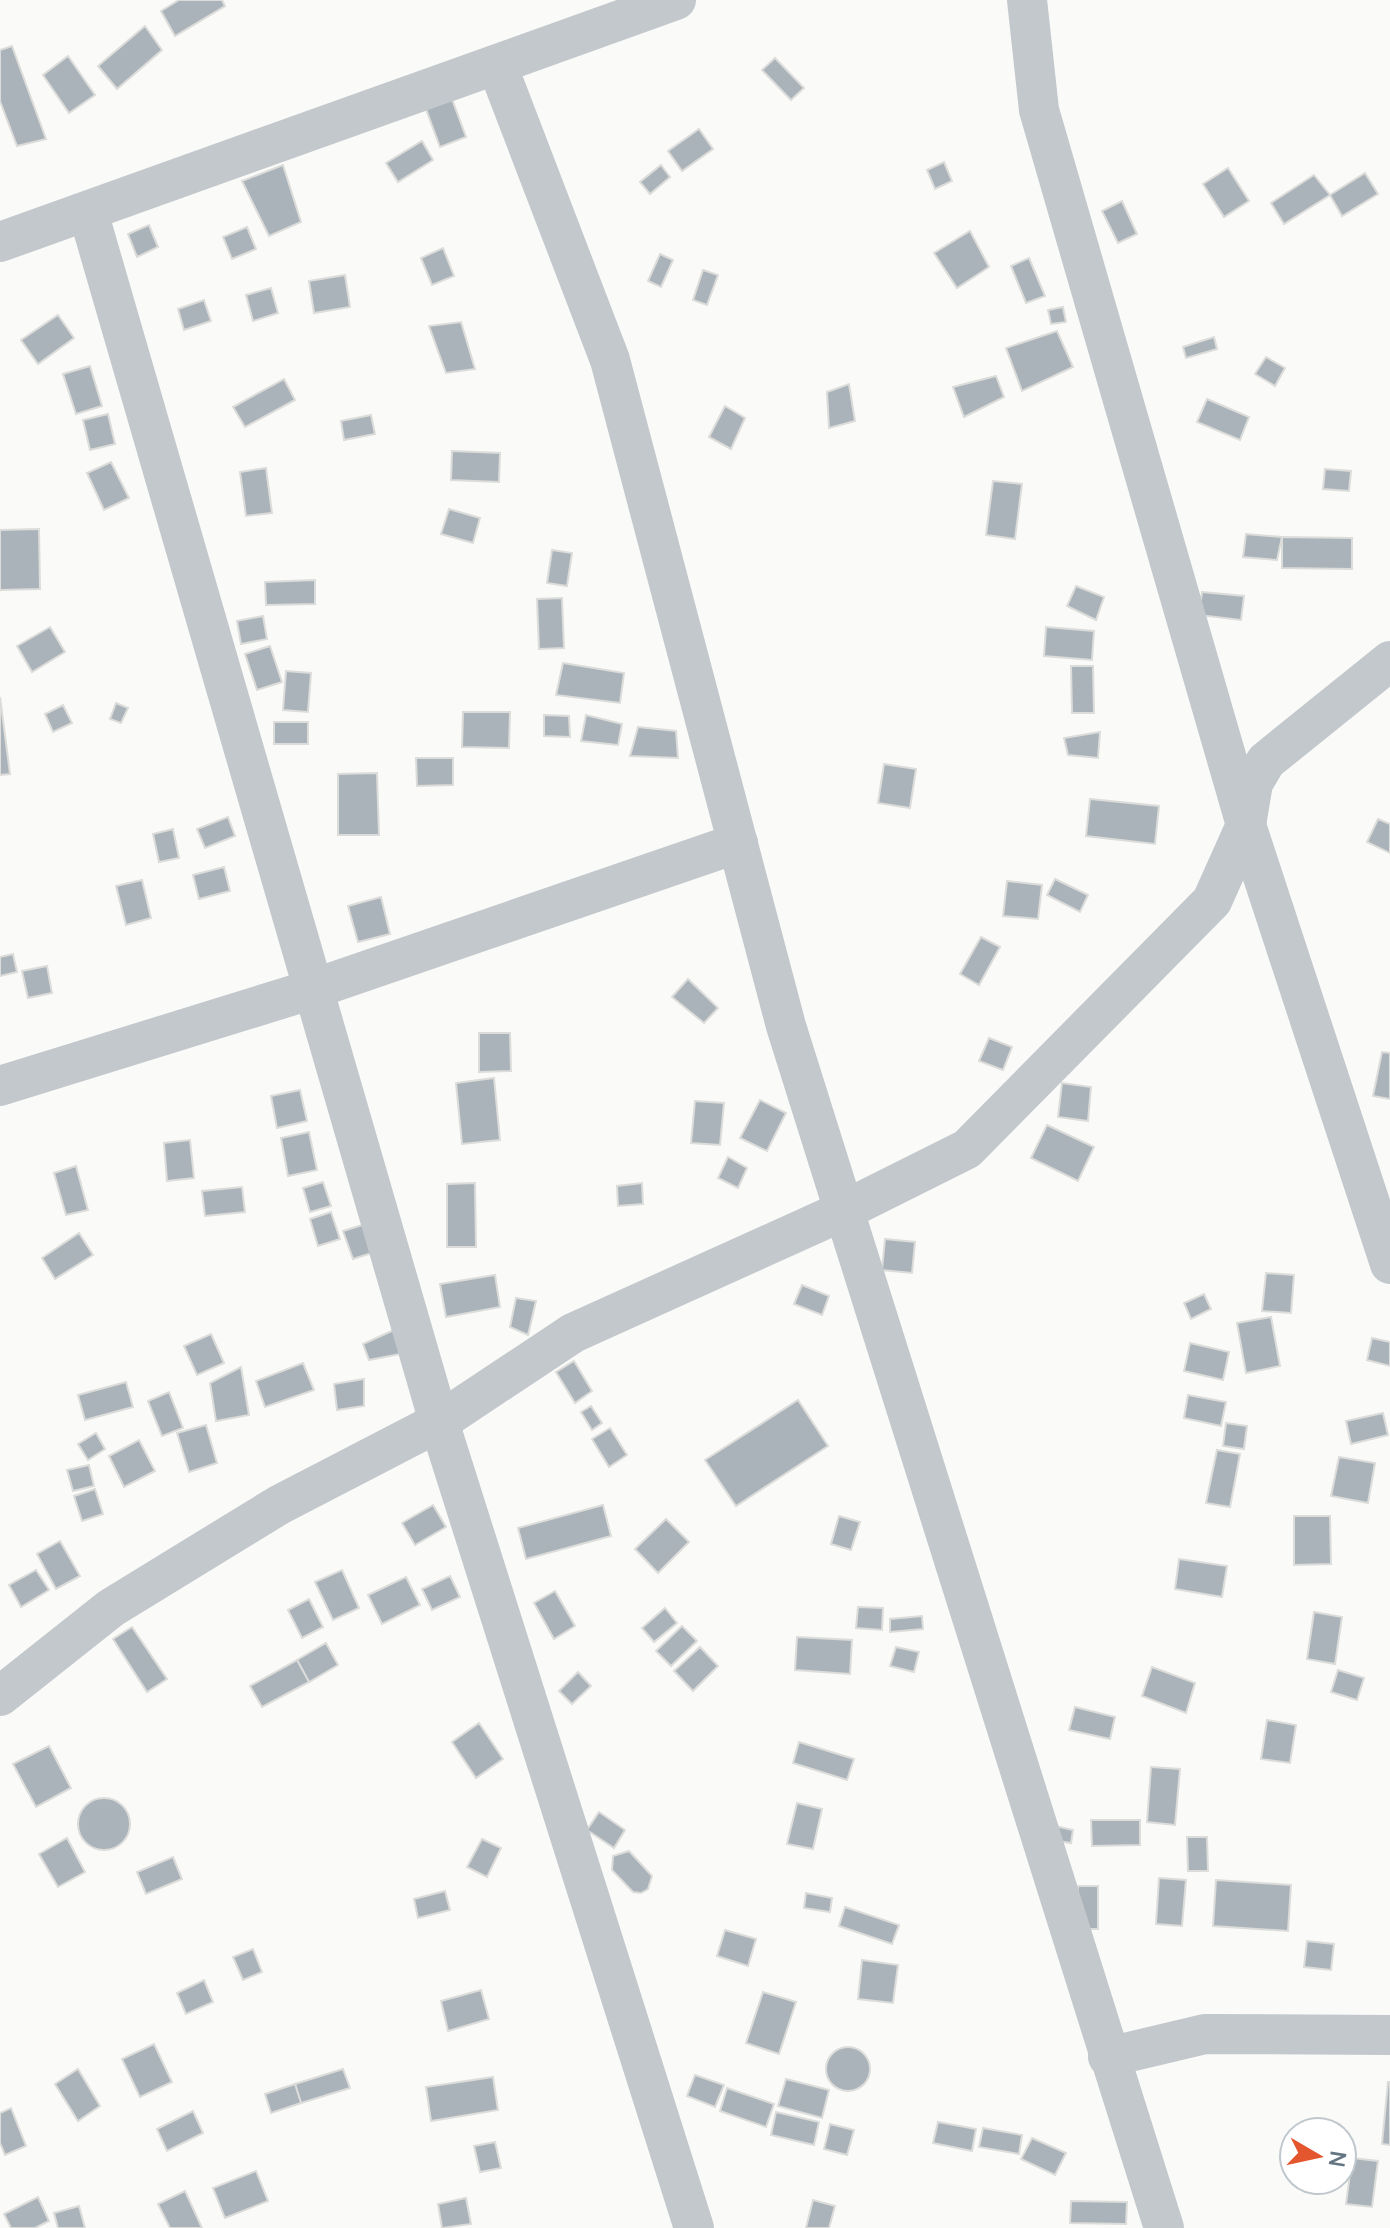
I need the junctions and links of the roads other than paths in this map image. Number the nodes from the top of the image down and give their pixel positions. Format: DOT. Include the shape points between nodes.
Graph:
graph roads {
  1 [pos="676,0"];
  2 [pos="1027,0"];
  3 [pos="497,65"];
  4 [pos="88,212"];
  5 [pos="0,242"];
  6 [pos="1390,661"];
  7 [pos="1246,825"];
  8 [pos="738,843"];
  9 [pos="313,989"];
  10 [pos="0,1086"];
  11 [pos="843,1211"];
  12 [pos="1390,1264"];
  13 [pos="439,1422"];
  14 [pos="0,1696"];
  15 [pos="1390,2035"];
  16 [pos="1108,2057"];
  17 [pos="694,2228"];
  18 [pos="1164,2228"];
  1 -- 3 [label="street"];
  2 -- 7 [label="street" via="1039,110"];
  3 -- 4 [label="street"];
  3 -- 8 [label="street" via="610,360"];
  4 -- 5 [label="street"];
  4 -- 9 [label="street"];
  6 -- 7 [label="street" via="1266,761 1253,783"];
  7 -- 11 [label="street" via="1212,901 967,1149"];
  7 -- 12 [label="street"];
  8 -- 9 [label="street"];
  8 -- 11 [label="street" via="786,1026"];
  9 -- 10 [label="street"];
  9 -- 13 [label="street"];
  11 -- 13 [label="street" via="573,1333"];
  11 -- 16 [label="street"];
  13 -- 14 [label="street" via="279,1505 111,1608"];
  13 -- 17 [label="street"];
  15 -- 16 [label="street" via="1205,2034"];
  16 -- 18 [label="street"];
}
